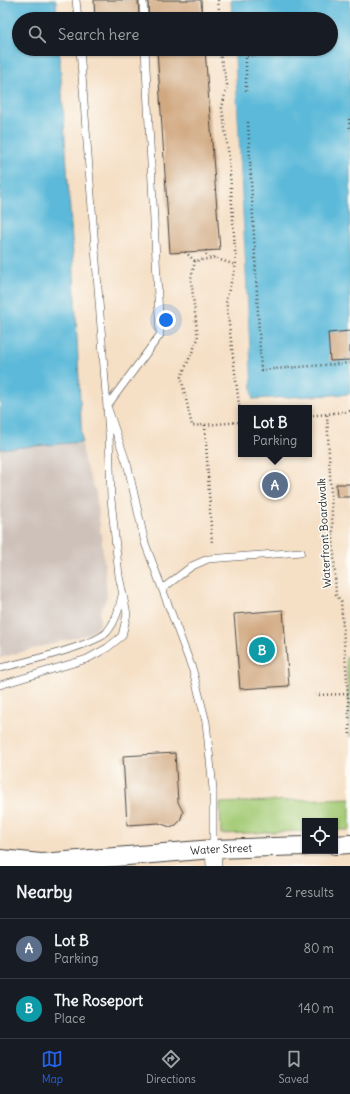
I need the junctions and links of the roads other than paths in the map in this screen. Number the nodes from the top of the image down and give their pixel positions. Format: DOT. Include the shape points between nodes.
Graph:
graph roads {
  1 [pos="76,0"];
  2 [pos="143,0"];
  3 [pos="77,12"];
  4 [pos="144,12"];
  5 [pos="81,56"];
  6 [pos="145,56"];
  7 [pos="107,406"];
  8 [pos="301,552"];
  9 [pos="162,589"];
  10 [pos="123,593"];
  11 [pos="0,668"];
  12 [pos="0,684"];
  13 [pos="350,844"];
  14 [pos="338,845"];
  15 [pos="302,846"];
  16 [pos="213,857"];
  17 [pos="0,859"];
  18 [pos="34,864"];
  1 -- 3 [label="lane"];
  2 -- 4 [label="lane"];
  5 -- 7 [label="lane"];
  6 -- 7 [label="lane" via="160,335"];
  7 -- 9 [label="lane" via="128,467 144,544"];
  7 -- 10 [label="lane" via="111,499"];
  8 -- 9 [label="lane" via="208,559 192,566"];
  9 -- 16 [label="lane" via="193,671 206,722 213,789"];
  10 -- 11 [label="lane" via="116,618 106,633 89,643"];
  10 -- 12 [label="lane" via="127,614 122,636 107,648 87,659"];
  13 -- 14 [label="street"];
  15 -- 16 [label="street, Water Street"];
  16 -- 18 [label="street, Water Street"];
  17 -- 18 [label="street, Water Street"];
}
